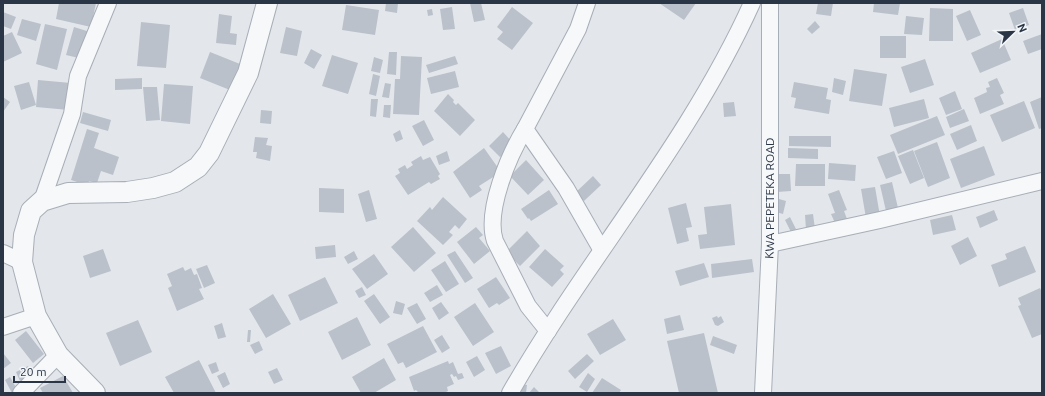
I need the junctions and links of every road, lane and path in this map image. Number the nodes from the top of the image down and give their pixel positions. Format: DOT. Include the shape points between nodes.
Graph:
graph roads {
  1 [pos="108,3"];
  2 [pos="267,3"];
  3 [pos="587,3"];
  4 [pos="752,3"];
  5 [pos="770,3"];
  6 [pos="525,129"];
  7 [pos="1042,181"];
  8 [pos="42,201"];
  9 [pos="770,244"];
  10 [pos="602,249"];
  11 [pos="3,253"];
  12 [pos="22,262"];
  13 [pos="36,316"];
  14 [pos="3,327"];
  15 [pos="548,331"];
  16 [pos="58,356"];
  17 [pos="21,393"];
  18 [pos="95,393"];
  19 [pos="510,393"];
  20 [pos="763,393"];
  1 -- 8 [label="street" via="78,76 72,114"];
  2 -- 8 [label="street" via="248,73 209,153 198,167 175,182 153,188 127,192 68,194"];
  3 -- 6 [label="street" via="578,29"];
  4 -- 10 [label="street" via="676,141"];
  5 -- 9 [label="street, KWA PEPETEKA ROAD"];
  6 -- 10 [label="street" via="566,188"];
  6 -- 15 [label="street" via="504,169 492,232 528,306"];
  7 -- 9 [label="street"];
  8 -- 12 [label="street" via="31,211 24,235"];
  9 -- 20 [label="street, KWA PEPETEKA ROAD"];
  10 -- 15 [label="street"];
  11 -- 12 [label="street"];
  12 -- 13 [label="street"];
  13 -- 14 [label="street"];
  13 -- 16 [label="street"];
  15 -- 19 [label="street"];
  16 -- 17 [label="street"];
  16 -- 18 [label="street"];
}
